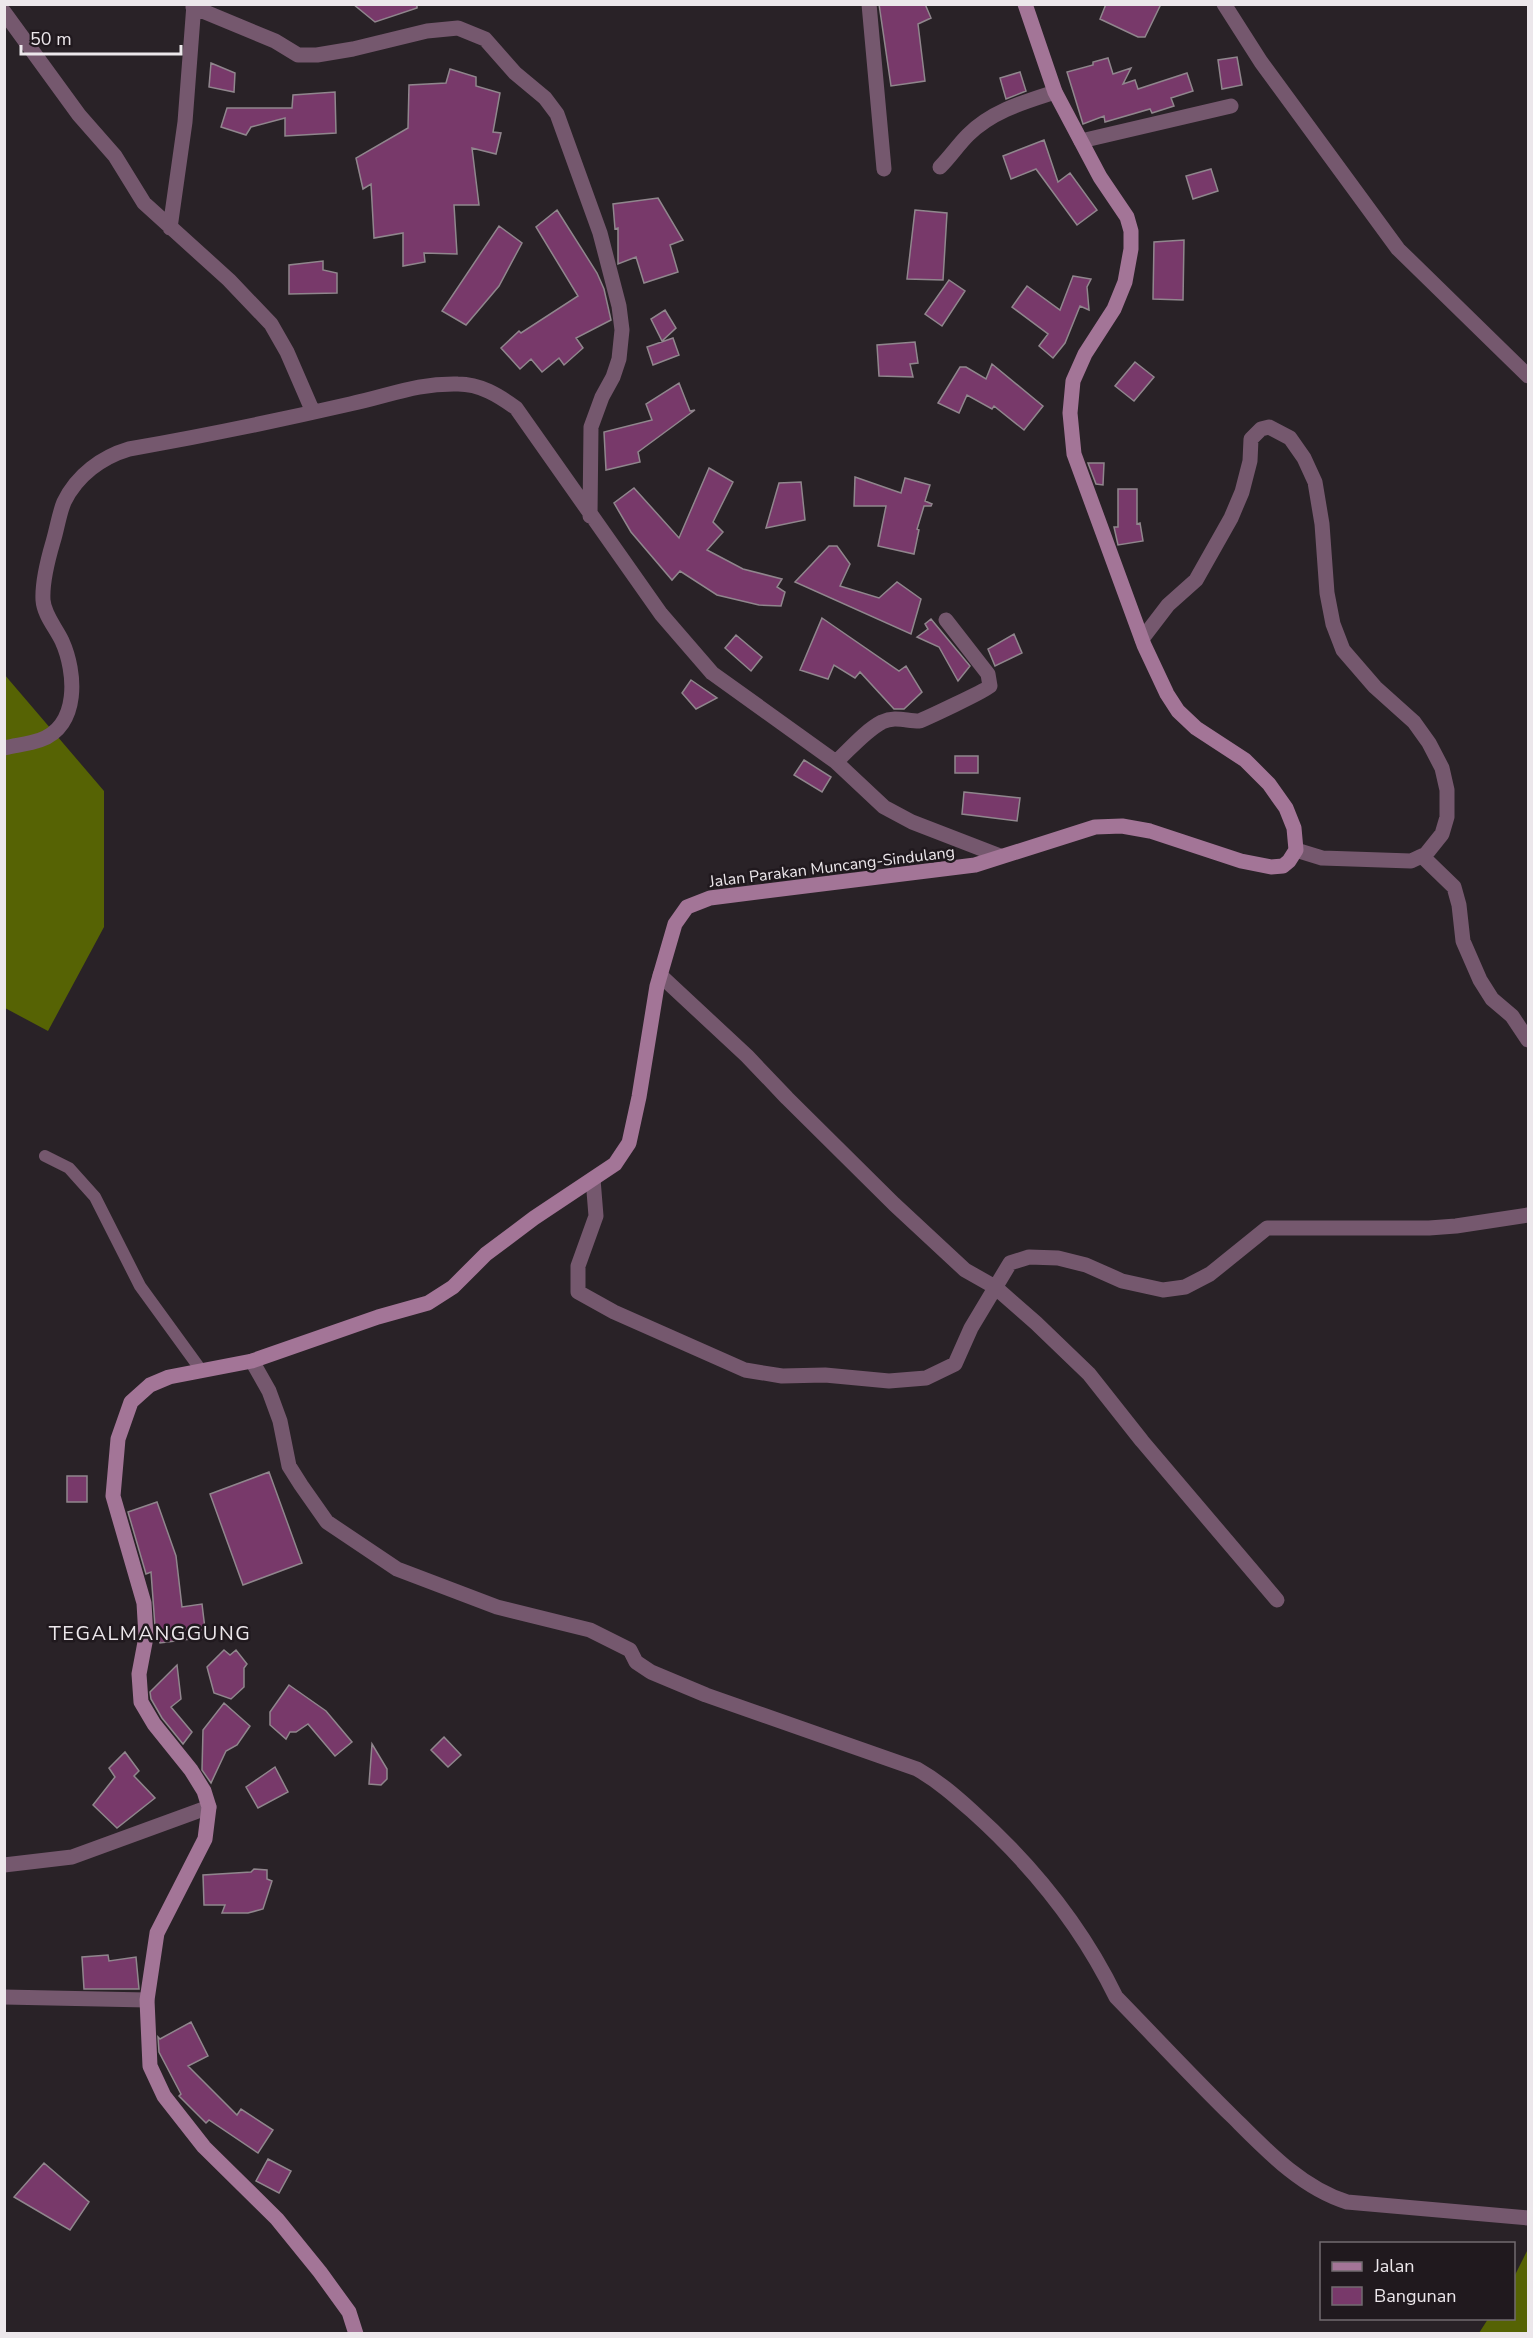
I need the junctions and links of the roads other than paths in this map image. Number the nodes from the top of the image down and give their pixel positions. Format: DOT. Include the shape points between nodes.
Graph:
graph roads {
  1 [pos="869,4"];
  2 [pos="1025,4"];
  3 [pos="1224,4"];
  4 [pos="194,6"];
  5 [pos="4,12"];
  6 [pos="1055,92"];
  7 [pos="1231,106"];
  8 [pos="1081,141"];
  9 [pos="940,167"];
  10 [pos="884,169"];
  11 [pos="170,228"];
  12 [pos="1528,376"];
  13 [pos="313,412"];
  14 [pos="590,516"];
  15 [pos="946,620"];
  16 [pos="1142,639"];
  17 [pos="4,748"];
  18 [pos="836,762"];
  19 [pos="1296,850"];
  20 [pos="1000,856"];
  21 [pos="1422,856"];
  22 [pos="660,975"];
  23 [pos="1528,1040"];
  24 [pos="45,1156"];
  25 [pos="593,1179"];
  26 [pos="1528,1215"];
  27 [pos="995,1287"];
  28 [pos="252,1361"];
  29 [pos="201,1370"];
  30 [pos="1277,1600"];
  31 [pos="209,1807"];
  32 [pos="4,1865"];
  33 [pos="4,1997"];
  34 [pos="147,2000"];
  35 [pos="1528,2217"];
  36 [pos="356,2334"];
  1 -- 10 [label="street"];
  2 -- 6 [label="street"];
  3 -- 12 [label="street" via="1398,249"];
  4 -- 11 [label="street"];
  4 -- 14 [label="street" via="298,55 353,49 427,31 458,28 485,39 515,73 545,98 557,114 600,233 622,330 619,359 591,427"];
  5 -- 11 [label="street" via="79,115 115,156 144,203"];
  6 -- 8 [label="street"];
  6 -- 9 [label="street" via="992,116 968,135"];
  7 -- 8 [label="street"];
  8 -- 16 [label="street" via="1127,217 1131,249 1125,282 1114,309 1085,354 1074,381 1070,413 1074,454"];
  11 -- 13 [label="street" via="272,324"];
  13 -- 14 [label="street" via="418,385 483,388 516,408"];
  13 -- 17 [label="street" via="129,449 111,455 83,476 64,502 48,557 43,599 70,662 74,684 66,716 55,732 40,740"];
  14 -- 18 [label="street" via="661,614 712,674"];
  15 -- 18 [label="street" via="988,674 990,686 926,719 897,718 882,723"];
  16 -- 19 [label="street" via="1179,711 1196,728 1245,760 1269,784 1286,808 1294,828"];
  16 -- 21 [label="street" via="1168,605 1196,580 1231,518 1250,461 1251,439 1269,427 1290,438 1315,482 1327,593 1343,650 1375,687 1414,722 1442,768 1447,817 1442,834"];
  18 -- 20 [label="street" via="884,807"];
  19 -- 20 [label="street, Jalan Parakan Muncang-Sindulang" via="1283,866 1271,867 1122,826 1095,827"];
  19 -- 21 [label="street" via="1322,858 1385,861 1411,861"];
  20 -- 22 [label="street, Jalan Parakan Muncang-Sindulang" via="975,865 710,898 687,908 675,924"];
  21 -- 23 [label="street" via="1454,886 1463,941 1480,980"];
  22 -- 25 [label="street, Jalan Parakan Muncang-Sindulang" via="629,1143 615,1164"];
  22 -- 27 [label="street" via="965,1270"];
  24 -- 29 [label="lane" via="69,1168 96,1197 140,1286"];
  25 -- 27 [label="street" via="596,1216 578,1266 578,1292 745,1370 782,1376 825,1375 889,1381 926,1378 955,1364"];
  25 -- 28 [label="street, Jalan Parakan Muncang-Sindulang" via="486,1254 453,1287 428,1303"];
  26 -- 27 [label="street" via="1429,1228 1267,1228 1210,1274 1185,1287 1163,1290 1122,1281 1058,1258 1029,1257 1010,1263"];
  27 -- 30 [label="street" via="1089,1374"];
  28 -- 29 [label="street, Jalan Parakan Muncang-Sindulang"];
  28 -- 35 [label="street" via="280,1421 289,1466 307,1494 327,1522 397,1569 497,1607 590,1630 630,1650 636,1662 651,1672 917,1770 939,1782 1006,1841 1069,1919 1116,1997 1263,2147 1313,2187 1347,2202"];
  29 -- 31 [label="street, Jalan Parakan Muncang-Sindulang" via="150,1384 131,1402 118,1440 113,1496 144,1603 146,1637 139,1674 141,1702 204,1791"];
  31 -- 32 [label="street" via="72,1857"];
  31 -- 34 [label="street" via="205,1839 157,1933"];
  33 -- 34 [label="street"];
  34 -- 36 [label="street" via="150,2066 164,2096 204,2147 284,2228 349,2312"];
}
